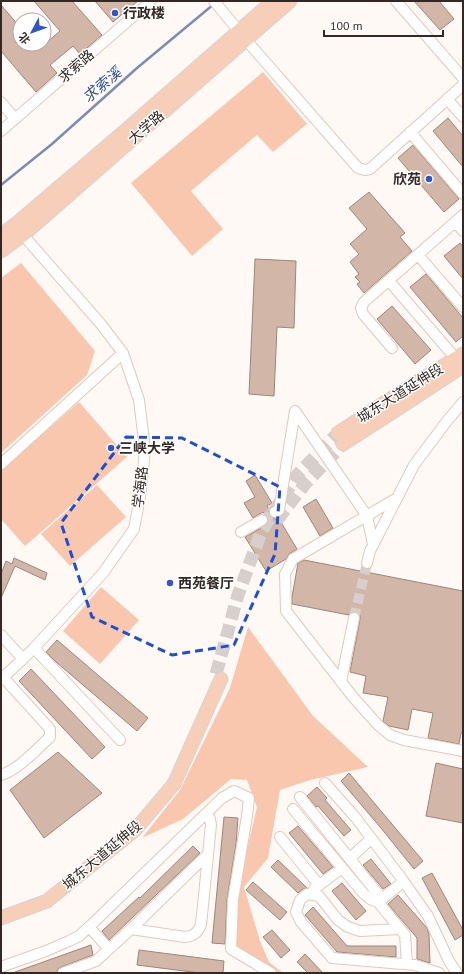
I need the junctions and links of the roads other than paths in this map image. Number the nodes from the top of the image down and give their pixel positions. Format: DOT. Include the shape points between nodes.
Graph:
graph roads {
  1 [pos="151,1"];
  2 [pos="214,1"];
  3 [pos="273,1"];
  4 [pos="290,1"];
  5 [pos="396,1"];
  6 [pos="243,35"];
  7 [pos="463,78"];
  8 [pos="463,85"];
  9 [pos="448,99"];
  10 [pos="1,102"];
  11 [pos="463,117"];
  12 [pos="15,119"];
  13 [pos="1,131"];
  14 [pos="410,132"];
  15 [pos="463,194"];
  16 [pos="463,215"];
  17 [pos="455,222"];
  18 [pos="463,231"];
  19 [pos="1,235"];
  20 [pos="23,235"];
  21 [pos="1,251"];
  22 [pos="418,255"];
  23 [pos="389,281"];
  24 [pos="463,307"];
  25 [pos="392,348"];
  26 [pos="123,353"];
  27 [pos="457,354"];
  28 [pos="463,366"];
  29 [pos="463,402"];
  30 [pos="1,464"];
  31 [pos="396,498"];
  32 [pos="275,512"];
  33 [pos="367,516"];
  34 [pos="262,520"];
  35 [pos="241,532"];
  36 [pos="373,544"];
  37 [pos="367,563"];
  38 [pos="354,618"];
  39 [pos="1,635"];
  40 [pos="34,648"];
  41 [pos="23,659"];
  42 [pos="2,678"];
  43 [pos="342,682"];
  44 [pos="120,740"];
  45 [pos="463,751"];
  46 [pos="1,775"];
  47 [pos="325,783"];
  48 [pos="300,797"];
  49 [pos="293,809"];
  50 [pos="207,813"];
  51 [pos="280,837"];
  52 [pos="371,839"];
  53 [pos="208,854"];
  54 [pos="350,858"];
  55 [pos="342,868"];
  56 [pos="403,882"];
  57 [pos="319,885"];
  58 [pos="308,894"];
  59 [pos="378,902"];
  60 [pos="1,914"];
  61 [pos="1,918"];
  62 [pos="89,927"];
  63 [pos="131,929"];
  64 [pos="400,929"];
  65 [pos="109,949"];
  66 [pos="407,964"];
  67 [pos="1,967"];
  68 [pos="64,973"];
  69 [pos="271,973"];
  70 [pos="438,973"];
  71 [pos="457,973"];
  1 -- 12 [label="street, 求索路"];
  2 -- 6 [label="street"];
  3 -- 6 [label="main road, 大学路"];
  4 -- 6 [label="main road, 大学路"];
  5 -- 7 [label="street"];
  6 -- 14 [label="street" via="358,168 370,169"];
  6 -- 19 [label="main road, 大学路"];
  6 -- 20 [label="main road, 大学路"];
  8 -- 9 [label="street"];
  9 -- 11 [label="street"];
  9 -- 14 [label="street"];
  10 -- 12 [label="street"];
  12 -- 13 [label="street, 求索路"];
  14 -- 15 [label="street"];
  16 -- 17 [label="street"];
  17 -- 18 [label="street"];
  17 -- 22 [label="street"];
  20 -- 21 [label="main road, 大学路"];
  20 -- 26 [label="street, 学海路"];
  22 -- 23 [label="street"];
  22 -- 24 [label="street"];
  23 -- 25 [label="street" via="364,302 361,308 363,314"];
  23 -- 27 [label="street"];
  26 -- 30 [label="street"];
  26 -- 40 [label="street, 学海路" via="139,400 144,449 141,491 134,529 102,573"];
  27 -- 28 [label="main road, 城东大道延伸段" via="398,394 341,438"];
  29 -- 31 [label="street" via="414,465"];
  31 -- 33 [label="street"];
  31 -- 36 [label="street"];
  32 -- 33 [label="street" via="279,510 295,411"];
  33 -- 36 [label="street"];
  33 -- 43 [label="street" via="293,558 285,574 286,610"];
  34 -- 35 [label="street"];
  36 -- 37 [label="street"];
  38 -- 43 [label="street"];
  39 -- 41 [label="street"];
  40 -- 41 [label="street, 学海路"];
  40 -- 44 [label="street"];
  41 -- 42 [label="street, 学海路"];
  42 -- 46 [label="street" via="50,729 50,737 24,761"];
  43 -- 45 [label="street" via="378,725 390,735"];
  47 -- 52 [label="street"];
  48 -- 54 [label="street"];
  49 -- 55 [label="street"];
  50 -- 53 [label="street" via="211,825"];
  50 -- 62 [label="street"];
  50 -- 69 [label="street" via="222,798 234,792 249,798 233,900 231,949"];
  51 -- 57 [label="street"];
  52 -- 54 [label="street"];
  52 -- 56 [label="street"];
  53 -- 63 [label="street"];
  53 -- 63 [label="street" via="201,925 198,932 185,937"];
  54 -- 59 [label="street" via="378,894"];
  55 -- 57 [label="street"];
  55 -- 59 [label="street" via="363,894"];
  56 -- 59 [label="street"];
  56 -- 71 [label="street" via="428,916"];
  57 -- 58 [label="street"];
  58 -- 64 [label="street" via="319,896 338,920 360,932"];
  58 -- 66 [label="street" via="300,900 296,912 301,922 332,958"];
  59 -- 64 [label="street"];
  60 -- 61 [label="main road, 城东大道延伸段" via="43,896 127,828 170,779 218,677 174,784 135,830 47,901"];
  62 -- 65 [label="street"];
  62 -- 67 [label="street" via="69,941"];
  63 -- 65 [label="street"];
  64 -- 66 [label="street" via="405,935"];
  65 -- 68 [label="street" via="96,961"];
  66 -- 70 [label="street"];
}
